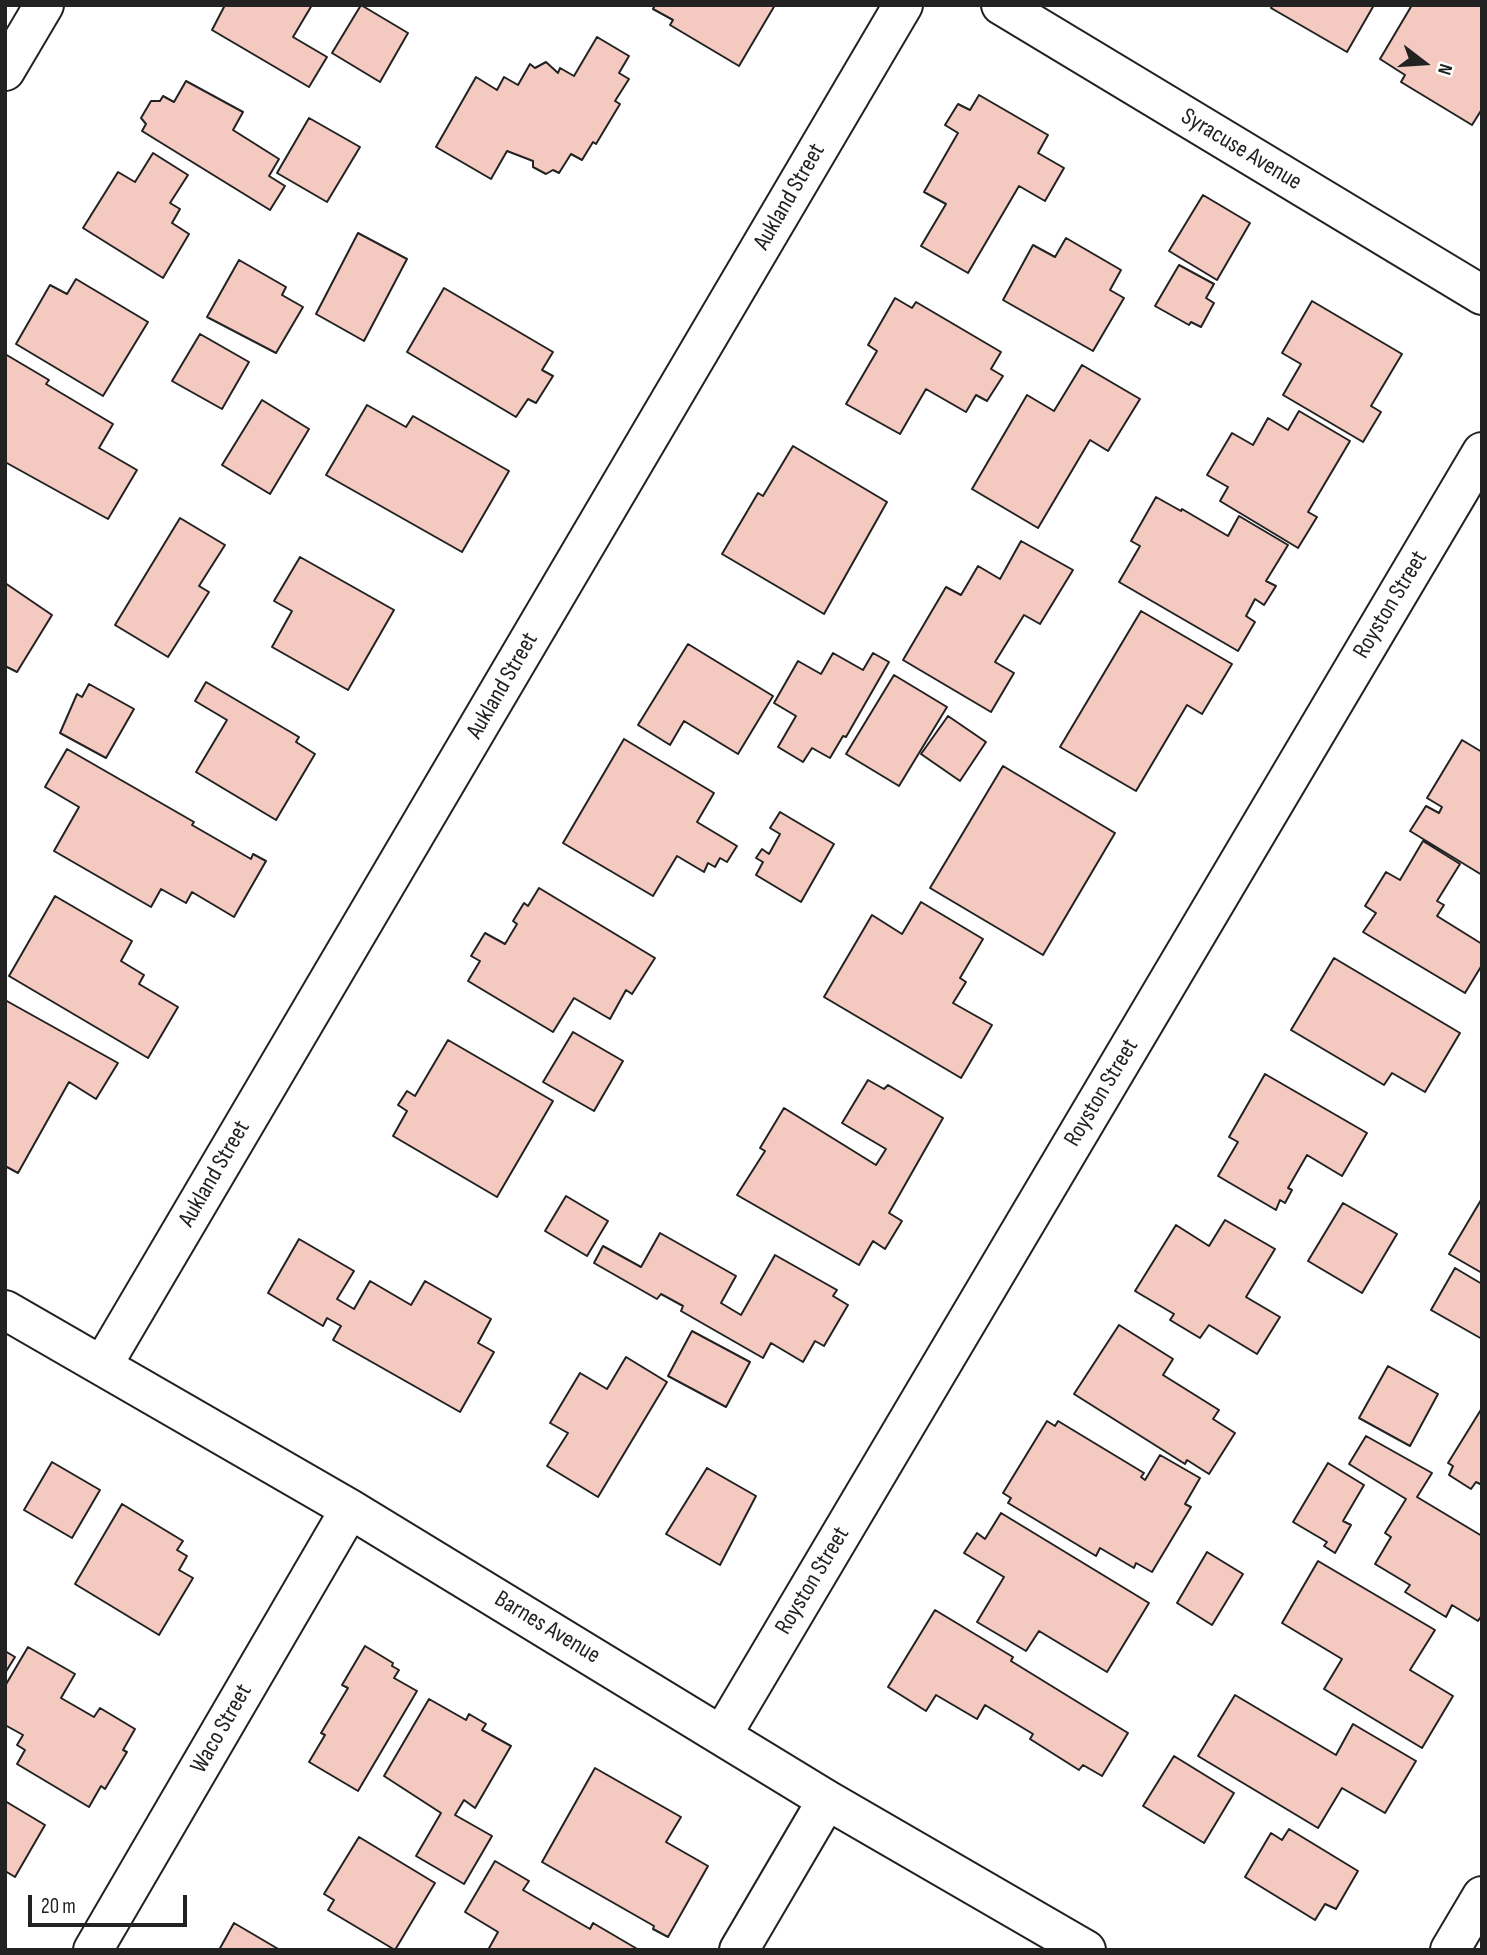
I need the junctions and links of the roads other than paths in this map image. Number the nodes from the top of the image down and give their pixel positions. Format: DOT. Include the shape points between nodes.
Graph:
graph roads {
  1 [pos="44,5"];
  2 [pos="903,5"];
  3 [pos="1001,5"];
  4 [pos="5,71"];
  5 [pos="1482,295"];
  6 [pos="1482,452"];
  7 [pos="5,1310"];
  8 [pos="103,1366"];
  9 [pos="350,1508"];
  10 [pos="722,1735"];
  11 [pos="827,1800"];
  12 [pos="1482,1896"];
  13 [pos="93,1950"];
  14 [pos="739,1950"];
  15 [pos="1086,1950"];
  16 [pos="1450,1950"];
  1 -- 4 [label="street"];
  2 -- 8 [label="street, Aukland Street"];
  3 -- 5 [label="street, Syracuse Avenue"];
  6 -- 10 [label="street, Royston Street"];
  7 -- 8 [label="street, Barnes Avenue"];
  8 -- 9 [label="street, Barnes Avenue"];
  9 -- 10 [label="street, Barnes Avenue"];
  9 -- 13 [label="street, Waco Street"];
  10 -- 11 [label="street, Barnes Avenue"];
  11 -- 14 [label="street"];
  11 -- 15 [label="street, Barnes Avenue"];
  12 -- 16 [label="street"];
}
